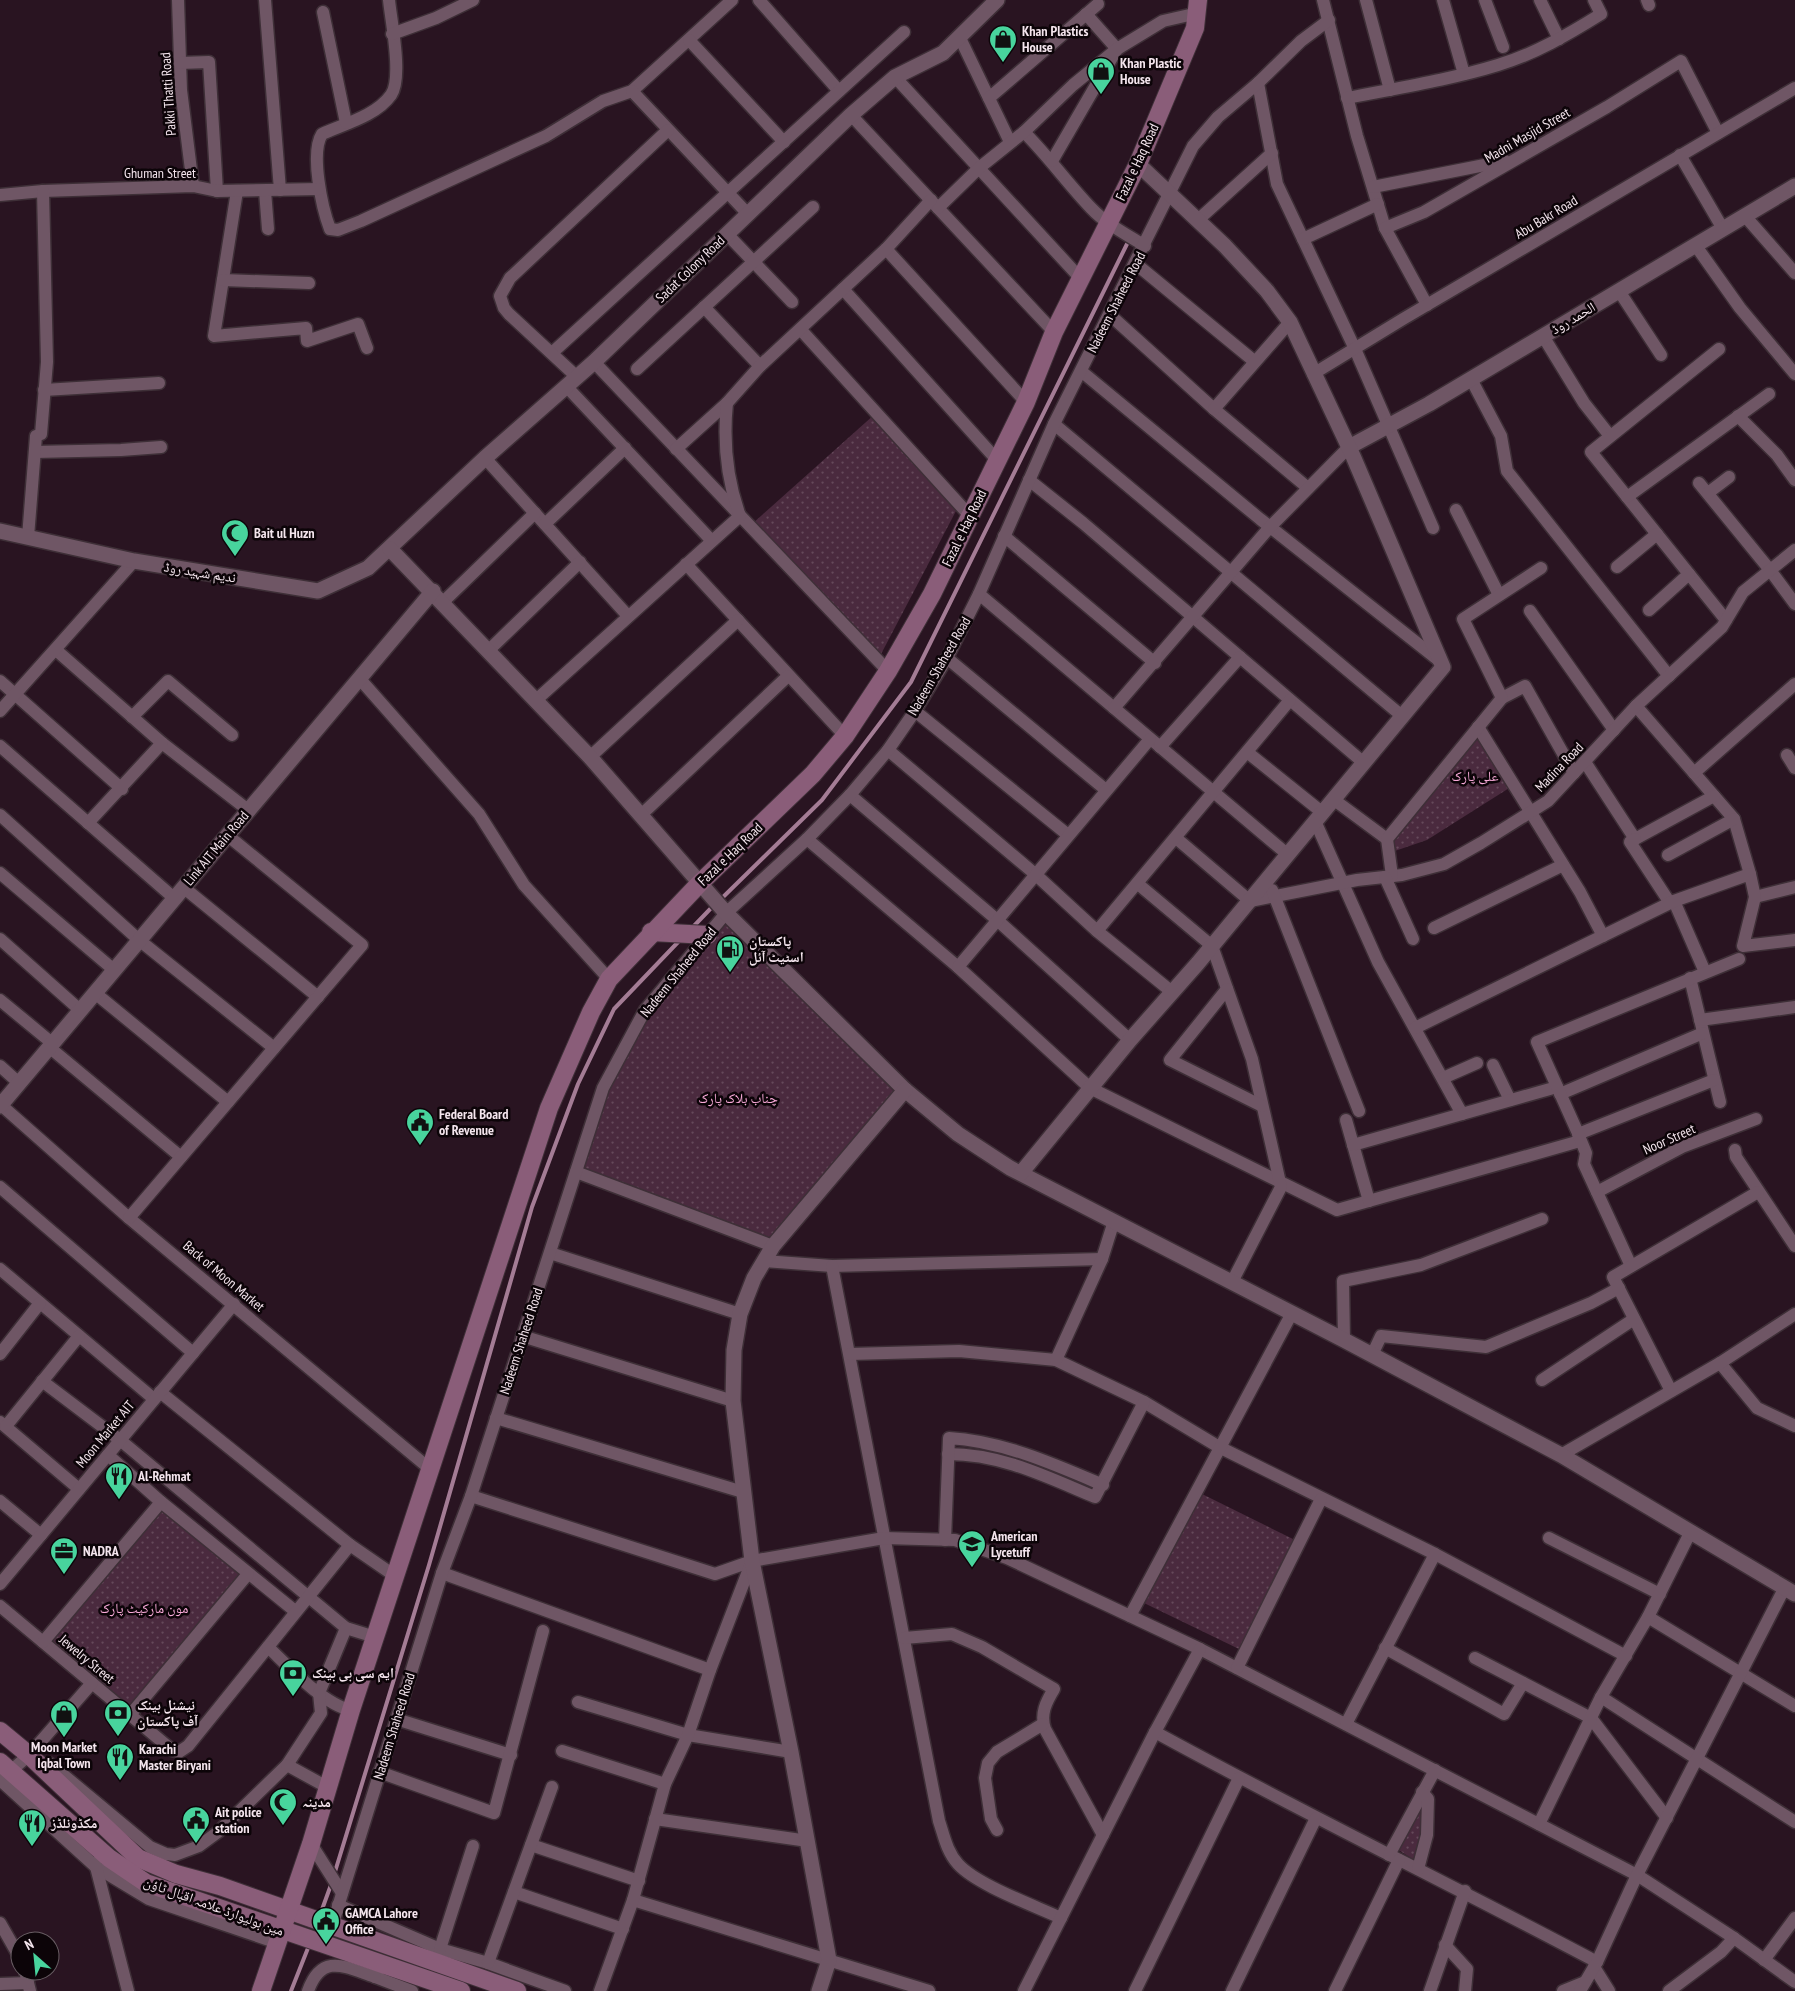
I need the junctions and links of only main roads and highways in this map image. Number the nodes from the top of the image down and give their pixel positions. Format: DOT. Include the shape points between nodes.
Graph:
graph roads {
  1 [pos="1198,6"];
  2 [pos="651,932"];
  3 [pos="706,935"];
  4 [pos="0,1731"];
  5 [pos="2,1775"];
  6 [pos="296,1913"];
  7 [pos="284,1936"];
  8 [pos="261,1991"];
  9 [pos="461,1991"];
  10 [pos="517,1991"];
  1 -- 2 [label="main road, Fazal e Haq Road" via="1195,28 1138,164 1054,332 1026,402 932,594 888,671 845,736 813,774 702,887"];
  2 -- 3 [label="main road"];
  2 -- 6 [label="main road, Fazal e Haq Road" via="609,979 549,1108 351,1710 327,1787"];
  4 -- 6 [label="main road, مین بولیوارڈ علامہ اقبال ٹاؤن" via="31,1752 138,1858 176,1874"];
  5 -- 7 [label="main road, مین بولیوارڈ علامہ اقبال ٹاؤن" via="146,1883"];
  6 -- 7 [label="main road"];
  6 -- 10 [label="main road, مین بولیوارڈ علامہ اقبال ٹاؤن"];
  7 -- 8 [label="main road"];
  7 -- 9 [label="main road, مین بولیوارڈ علامہ اقبال ٹاؤن" via="319,1943 378,1970"];
}
